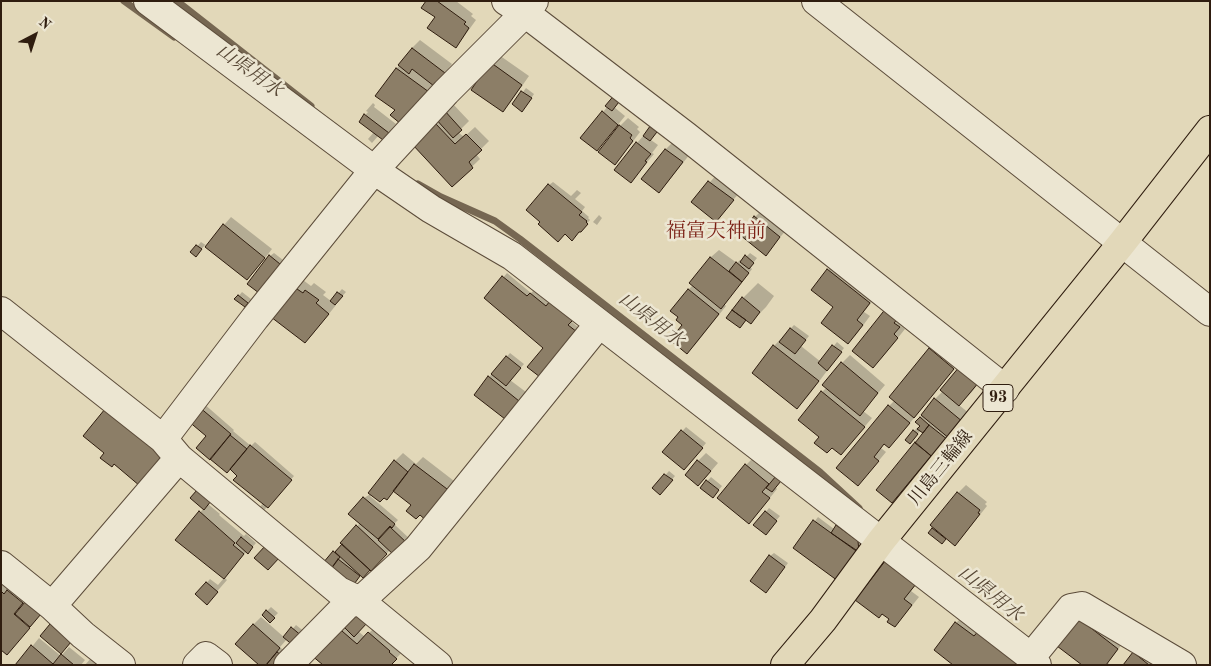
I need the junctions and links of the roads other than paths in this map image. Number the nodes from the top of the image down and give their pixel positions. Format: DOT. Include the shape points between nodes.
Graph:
graph roads {
  1 [pos="148,1"];
  2 [pos="816,1"];
  3 [pos="522,5"];
  4 [pos="1210,130"];
  5 [pos="374,170"];
  6 [pos="1122,243"];
  7 [pos="1,311"];
  8 [pos="1210,312"];
  9 [pos="599,324"];
  10 [pos="1005,389"];
  11 [pos="171,449"];
  12 [pos="881,541"];
  13 [pos="1,565"];
  14 [pos="360,601"];
  15 [pos="52,606"];
  16 [pos="1034,661"];
  17 [pos="121,665"];
  18 [pos="197,665"];
  19 [pos="218,665"];
  20 [pos="288,665"];
  21 [pos="438,665"];
  22 [pos="785,665"];
  23 [pos="1182,665"];
  1 -- 5 [label="street"];
  2 -- 6 [label="street"];
  3 -- 5 [label="street"];
  3 -- 10 [label="street"];
  4 -- 6 [label="main road, 川島三輪線 / 93"];
  5 -- 9 [label="street" via="431,209 512,256"];
  5 -- 11 [label="street" via="255,318"];
  6 -- 8 [label="street"];
  6 -- 10 [label="main road, 川島三輪線 / 93"];
  7 -- 11 [label="street"];
  9 -- 12 [label="street"];
  9 -- 14 [label="street" via="418,548"];
  10 -- 12 [label="main road, 川島三輪線 / 93"];
  11 -- 14 [label="street" via="339,591"];
  11 -- 15 [label="street"];
  12 -- 16 [label="street"];
  12 -- 22 [label="main road, 川島三輪線 / 93"];
  13 -- 15 [label="street"];
  14 -- 20 [label="street" via="348,604"];
  14 -- 21 [label="street"];
  15 -- 17 [label="street"];
  16 -- 23 [label="street" via="1071,608 1082,606"];
  18 -- 19 [label="street" via="206,656"];
}
